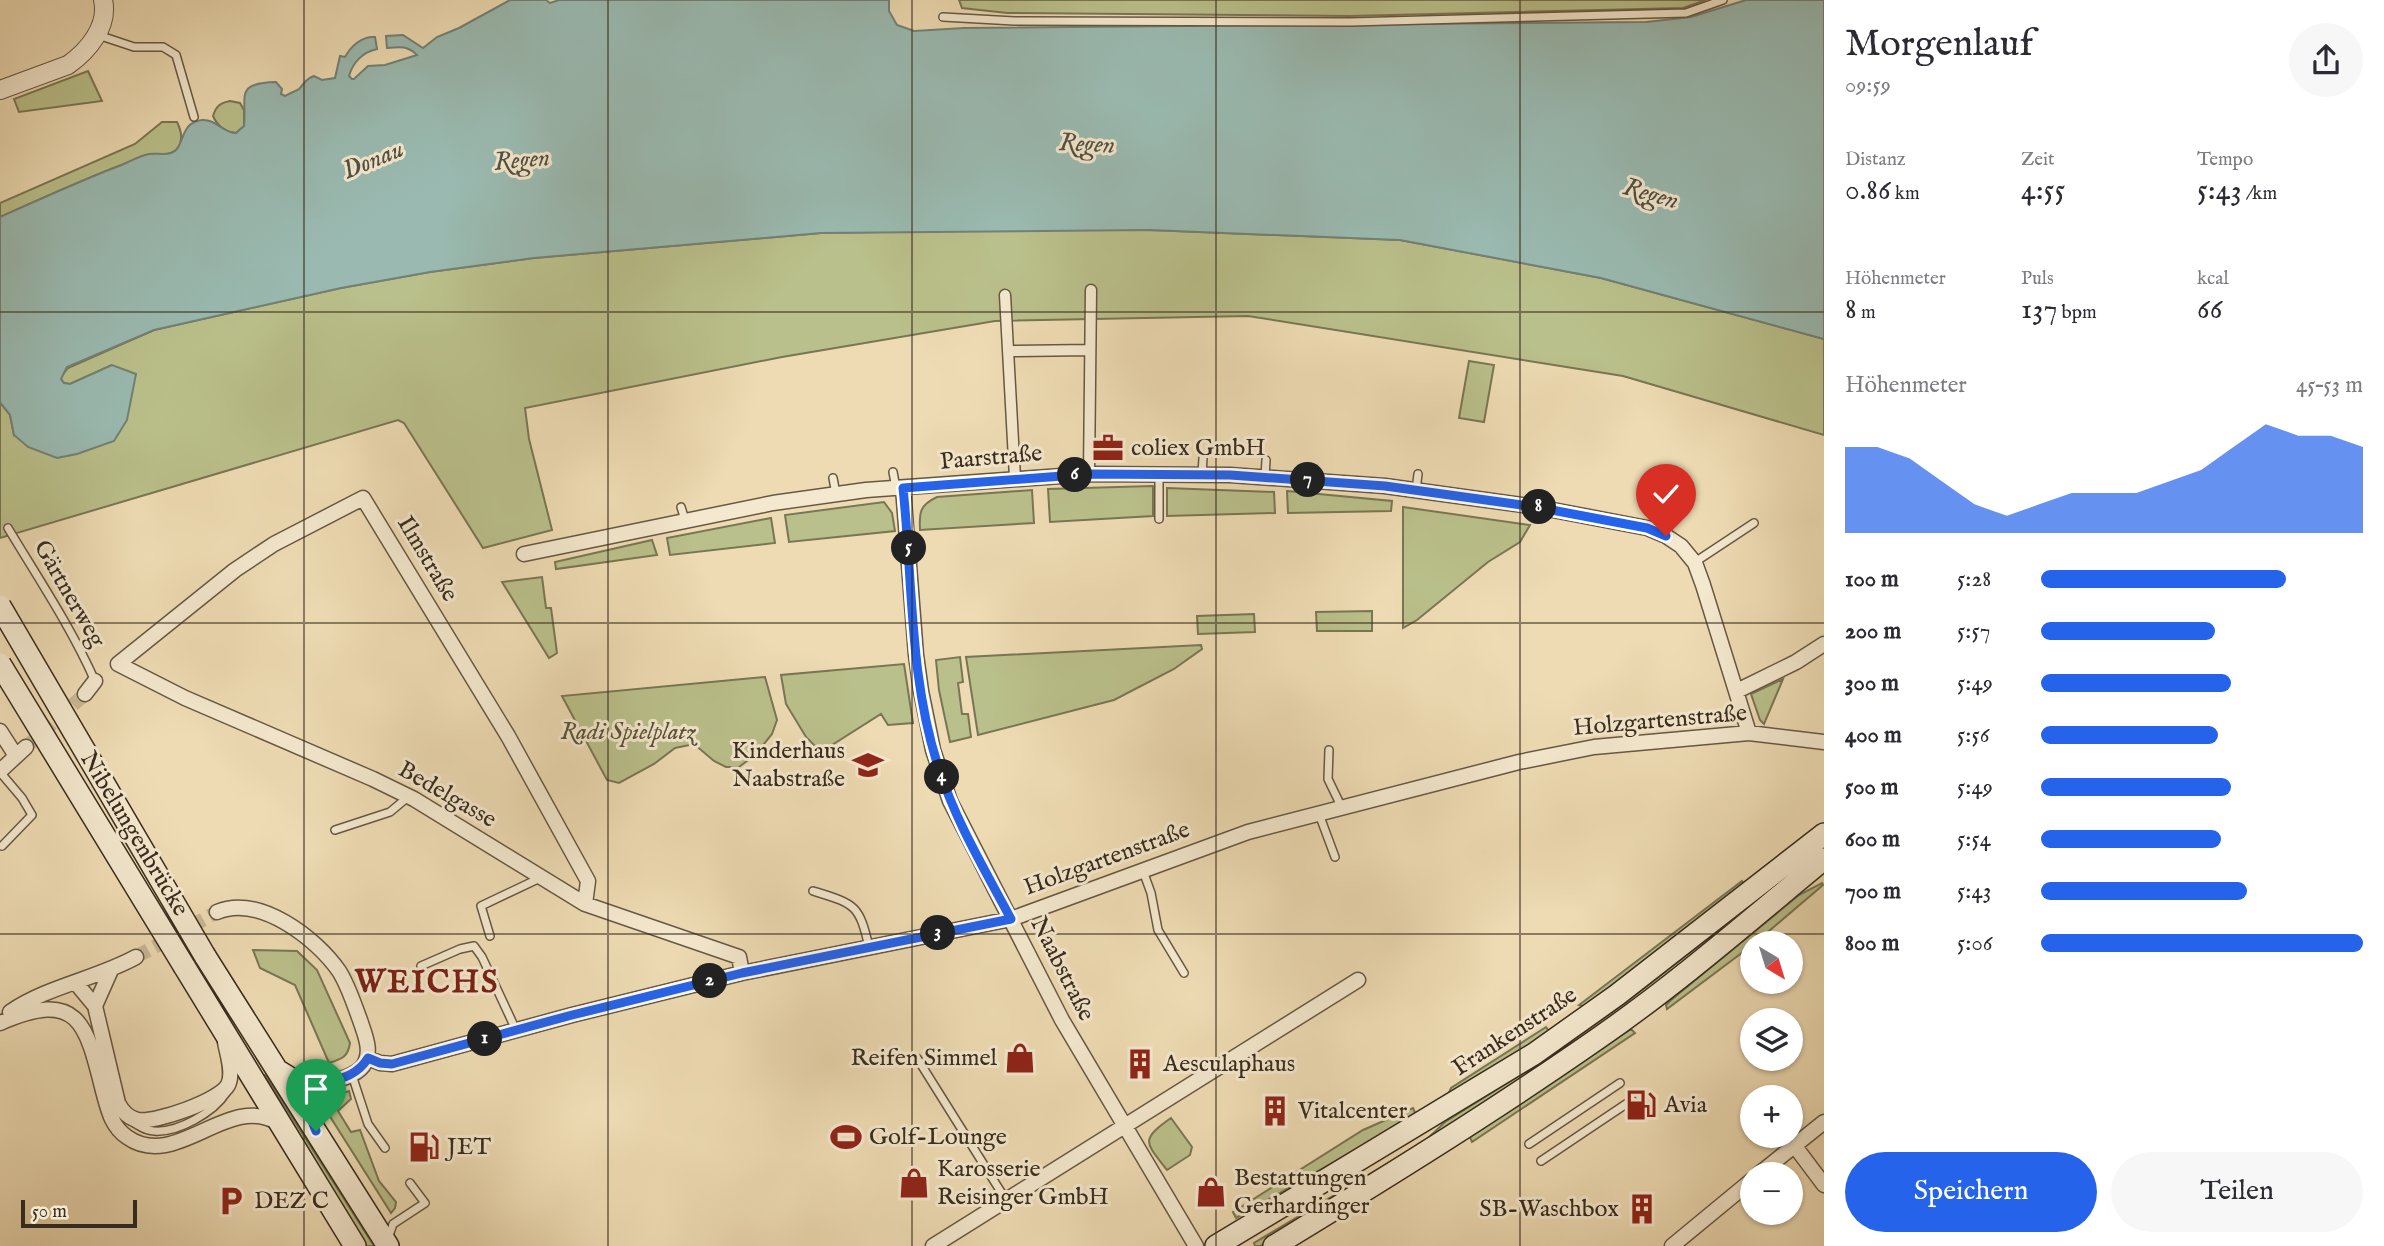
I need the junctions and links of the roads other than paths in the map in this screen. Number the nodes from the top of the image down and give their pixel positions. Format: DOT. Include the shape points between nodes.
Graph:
graph roads {
  1 [pos="103,0"];
  2 [pos="1723,0"];
  3 [pos="943,17"];
  4 [pos="97,34"];
  5 [pos="0,90"];
  6 [pos="194,117"];
  7 [pos="1091,290"];
  8 [pos="1005,295"];
  9 [pos="1090,350"];
  10 [pos="1008,351"];
  11 [pos="1203,458"];
  12 [pos="1266,460"];
  13 [pos="893,472"];
  14 [pos="1159,473"];
  15 [pos="1089,474"];
  16 [pos="1202,474"];
  17 [pos="1418,474"];
  18 [pos="1265,477"];
  19 [pos="833,478"];
  20 [pos="1015,478"];
  21 [pos="899,488"];
  22 [pos="1416,490"];
  23 [pos="836,495"];
  24 [pos="1159,519"];
  25 [pos="1754,523"];
  26 [pos="8,528"];
  27 [pos="524,554"];
  28 [pos="1695,563"];
  29 [pos="0,606"];
  30 [pos="1824,645"];
  31 [pos="0,664"];
  32 [pos="117,664"];
  33 [pos="94,681"];
  34 [pos="1737,691"];
  35 [pos="85,694"];
  36 [pos="0,730"];
  37 [pos="1749,733"];
  38 [pos="1824,742"];
  39 [pos="1329,750"];
  40 [pos="0,771"];
  41 [pos="408,796"];
  42 [pos="1343,808"];
  43 [pos="1320,814"];
  44 [pos="335,830"];
  45 [pos="1824,834"];
  46 [pos="2,846"];
  47 [pos="1335,857"];
  48 [pos="1824,859"];
  49 [pos="1143,870"];
  50 [pos="541,877"];
  51 [pos="813,891"];
  52 [pos="585,904"];
  53 [pos="217,912"];
  54 [pos="1011,919"];
  55 [pos="490,936"];
  56 [pos="869,947"];
  57 [pos="136,957"];
  58 [pos="421,966"];
  59 [pos="111,970"];
  60 [pos="742,973"];
  61 [pos="1184,973"];
  62 [pos="1358,979"];
  63 [pos="76,983"];
  64 [pos="96,1006"];
  65 [pos="0,1021"];
  66 [pos="517,1030"];
  67 [pos="222,1033"];
  68 [pos="368,1058"];
  69 [pos="917,1058"];
  70 [pos="275,1069"];
  71 [pos="352,1075"];
  72 [pos="1620,1083"];
  73 [pos="314,1086"];
  74 [pos="1632,1100"];
  75 [pos="1824,1122"];
  76 [pos="280,1124"];
  77 [pos="314,1127"];
  78 [pos="1124,1127"];
  79 [pos="1803,1138"];
  80 [pos="1529,1144"];
  81 [pos="385,1148"];
  82 [pos="1790,1148"];
  83 [pos="1796,1148"];
  84 [pos="1541,1161"];
  85 [pos="1773,1162"];
  86 [pos="410,1183"];
  87 [pos="1824,1185"];
  88 [pos="1740,1190"];
  89 [pos="1007,1200"];
  90 [pos="387,1245"];
  91 [pos="1675,1245"];
  92 [pos="355,1246"];
  93 [pos="933,1246"];
  94 [pos="1196,1246"];
  95 [pos="1216,1246"];
  96 [pos="1274,1246"];
  1 -- 4 [label="street"];
  2 -- 3 [label="lane" via="1686,12 1350,22"];
  4 -- 5 [label="street" via="68,65"];
  4 -- 6 [label="lane" via="134,47 163,47 176,55"];
  7 -- 9 [label="street"];
  8 -- 10 [label="street"];
  9 -- 10 [label="street"];
  9 -- 15 [label="street"];
  10 -- 20 [label="street"];
  11 -- 16 [label="lane"];
  12 -- 18 [label="lane"];
  13 -- 21 [label="lane"];
  14 -- 15 [label="street, Paarstraße"];
  14 -- 16 [label="street, Paarstraße"];
  14 -- 24 [label="lane"];
  15 -- 20 [label="street, Paarstraße"];
  16 -- 18 [label="street, Paarstraße"];
  17 -- 22 [label="lane"];
  18 -- 22 [label="street, Paarstraße"];
  19 -- 23 [label="lane"];
  20 -- 21 [label="street, Paarstraße"];
  21 -- 23 [label="street, Paarstraße"];
  21 -- 54 [label="street, Naabstraße" via="916,657 933,750 950,801"];
  22 -- 28 [label="street, Paarstraße" via="1647,528 1681,546"];
  23 -- 27 [label="street, Paarstraße" via="683,514"];
  25 -- 28 [label="lane"];
  26 -- 33 [label="lane, Gärtnerweg" via="78,642"];
  28 -- 34 [label="street, Paarstraße"];
  29 -- 70 [label="main road, Nibelungenbrücke, bridge"];
  30 -- 34 [label="street"];
  31 -- 67 [label="main road, Nibelungenbrücke, bridge"];
  32 -- 41 [label="street, Bedelgasse"];
  32 -- 52 [label="street, Ilmstraße" via="235,570 274,544 363,498 555,821 587,881"];
  33 -- 35 [label="street"];
  34 -- 37 [label="street, Paarstraße"];
  36 -- 40 [label="street" via="21,752"];
  37 -- 38 [label="street, Holzgartenstraße"];
  37 -- 42 [label="street, Holzgartenstraße" via="1594,747"];
  39 -- 42 [label="lane" via="1328,779"];
  40 -- 46 [label="lane" via="32,815"];
  41 -- 44 [label="lane" via="390,812"];
  41 -- 50 [label="street, Bedelgasse"];
  42 -- 43 [label="street, Holzgartenstraße"];
  43 -- 47 [label="lane"];
  43 -- 49 [label="street, Holzgartenstraße" via="1248,832"];
  45 -- 95 [label="main road, Frankenstraße" via="1534,1054"];
  48 -- 96 [label="main road, Frankenstraße" via="1601,1036"];
  49 -- 54 [label="street, Holzgartenstraße"];
  49 -- 61 [label="lane" via="1158,930"];
  50 -- 52 [label="street, Bedelgasse"];
  50 -- 55 [label="lane" via="481,906"];
  51 -- 56 [label="lane" via="852,906 861,916"];
  52 -- 60 [label="street, Bedelgasse" via="738,957"];
  53 -- 68 [label="street" via="239,908 267,914 290,925 321,950 340,972 353,1001"];
  54 -- 56 [label="street, Holzgartenstraße"];
  54 -- 78 [label="street, Naabstraße"];
  56 -- 60 [label="street, Holzgartenstraße"];
  57 -- 59 [label="street"];
  58 -- 66 [label="lane" via="474,946"];
  59 -- 63 [label="street"];
  59 -- 64 [label="street"];
  60 -- 66 [label="street, Holzgartenstraße"];
  62 -- 78 [label="street"];
  63 -- 64 [label="street"];
  63 -- 65 [label="street" via="34,997"];
  64 -- 67 [label="street" via="108,1068 123,1112 138,1120 162,1117 217,1096 228,1085"];
  65 -- 76 [label="street" via="51,1008 72,1015 91,1044 109,1114 118,1129 134,1141 172,1144 252,1114"];
  66 -- 68 [label="street, Holzgartenstraße" via="392,1064"];
  67 -- 76 [label="main road, Nibelungenbrücke"];
  68 -- 71 [label="street"];
  69 -- 89 [label="lane"];
  70 -- 73 [label="main road" via="298,1083"];
  70 -- 77 [label="main road, Nibelungenbrücke"];
  71 -- 73 [label="street"];
  71 -- 81 [label="lane" via="368,1124"];
  72 -- 80 [label="lane"];
  73 -- 77 [label="main road" via="309,1101"];
  74 -- 84 [label="lane"];
  75 -- 79 [label="street"];
  76 -- 92 [label="main road, Nibelungenbrücke"];
  77 -- 90 [label="main road, Nibelungenbrücke"];
  78 -- 89 [label="street"];
  78 -- 94 [label="street, Naabstraße"];
  82 -- 85 [label="street"];
  83 -- 87 [label="street"];
  86 -- 90 [label="lane" via="425,1203 393,1224"];
  88 -- 91 [label="street"];
  89 -- 93 [label="street"];
}
